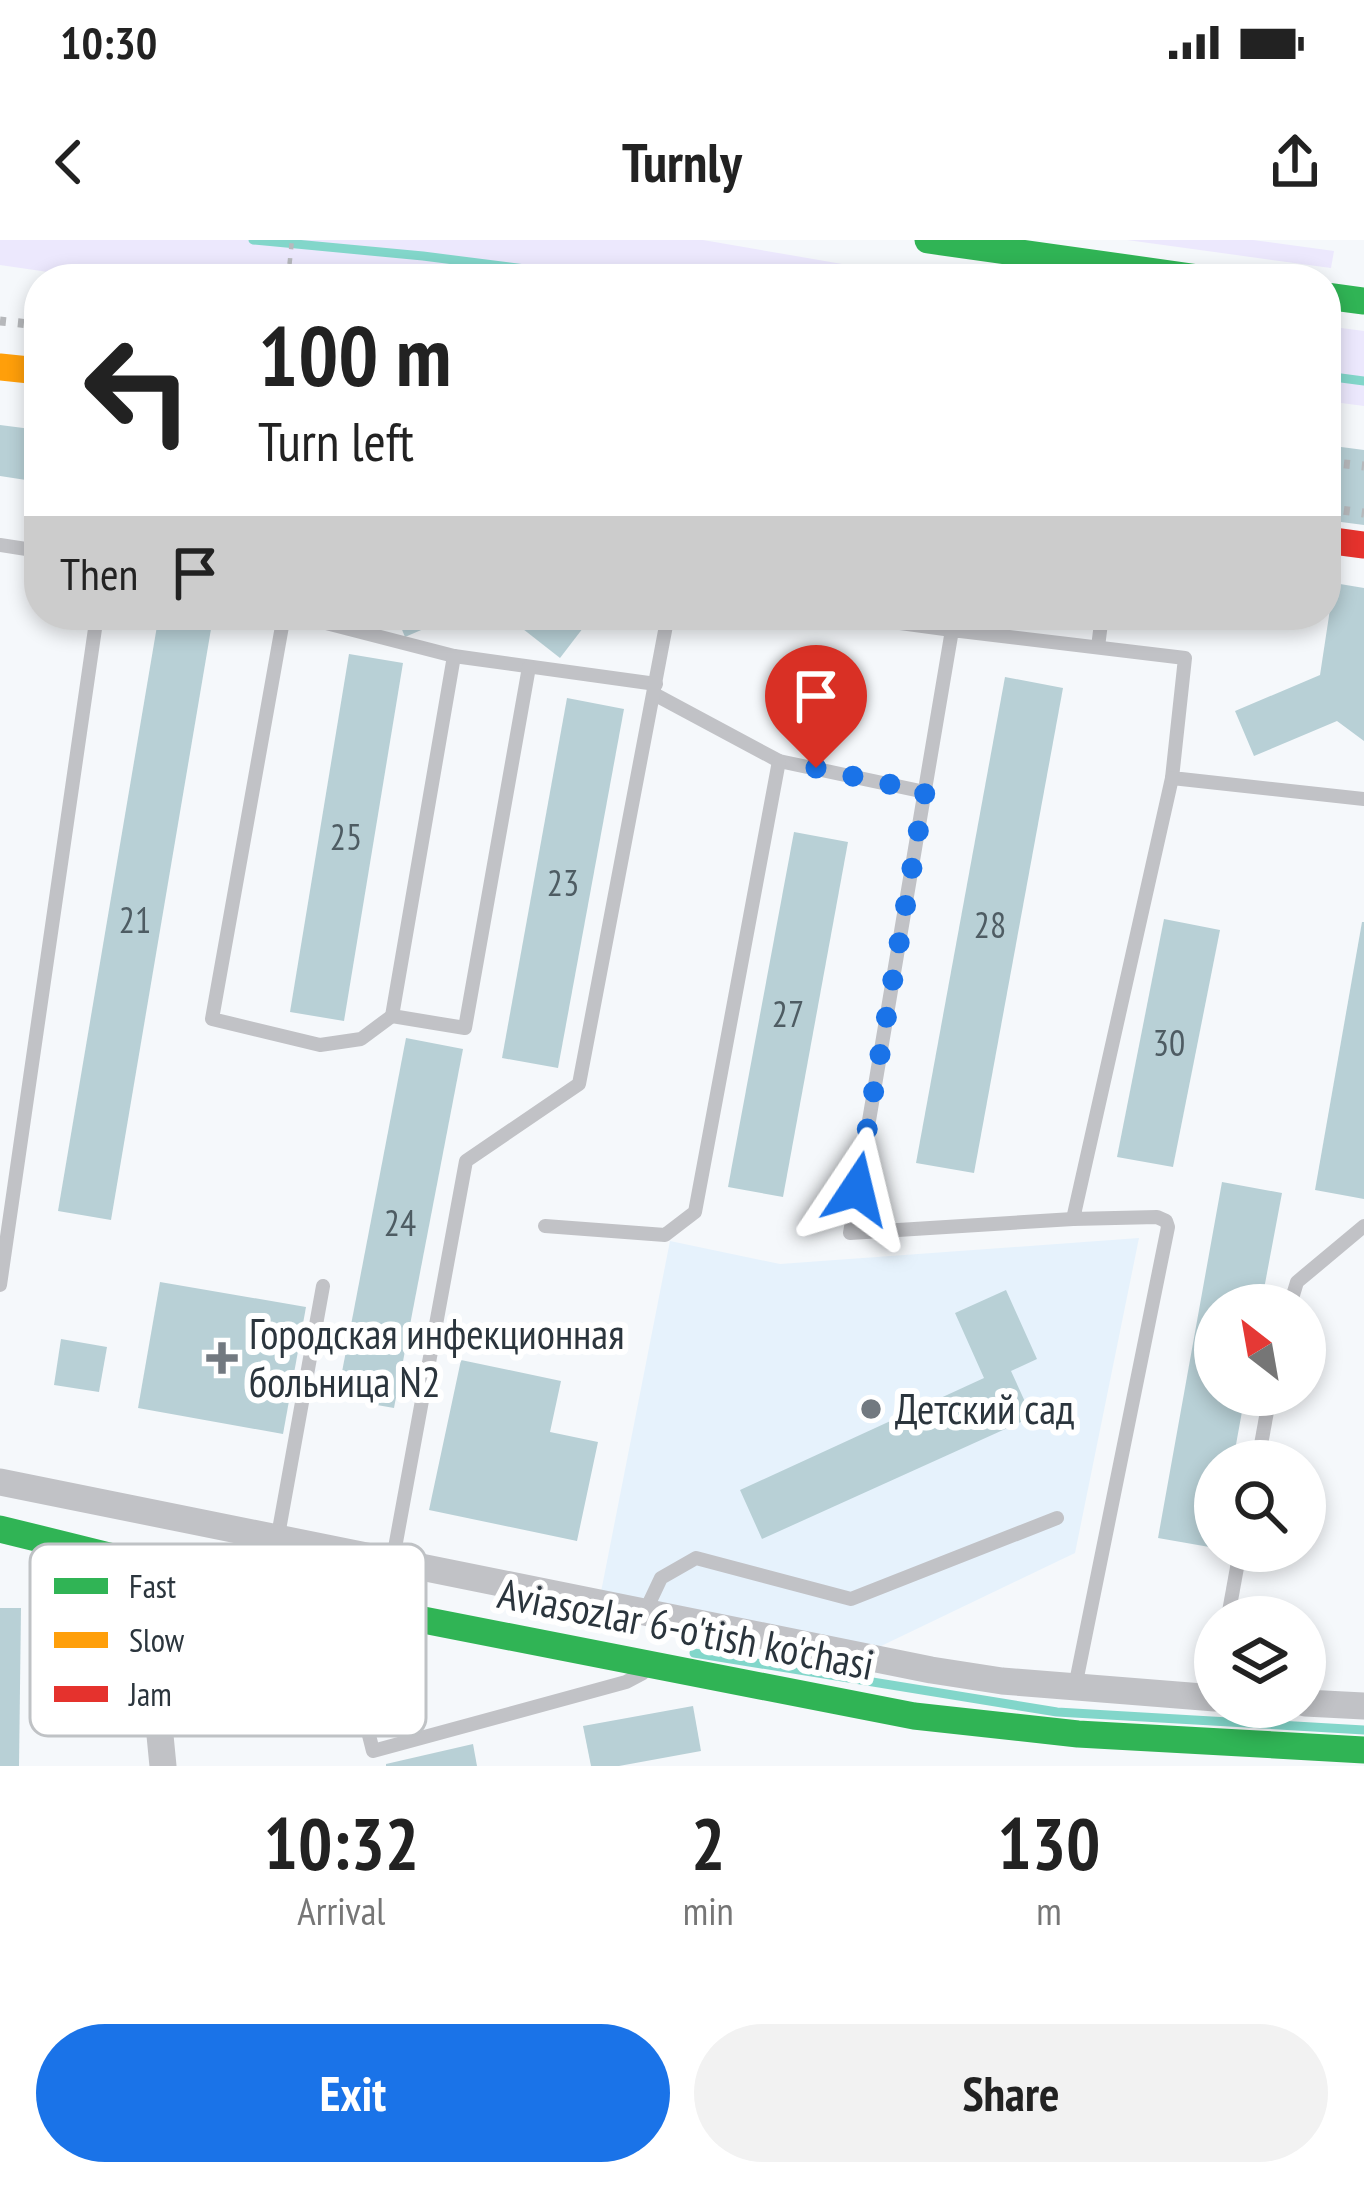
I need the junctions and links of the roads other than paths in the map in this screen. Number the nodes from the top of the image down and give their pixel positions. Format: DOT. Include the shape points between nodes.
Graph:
graph roads {
  1 [pos="928,240"];
  2 [pos="1099,264"];
  3 [pos="95,630"];
  4 [pos="281,630"];
  5 [pos="353,630"];
  6 [pos="665,630"];
  7 [pos="952,630"];
  8 [pos="1100,630"];
  9 [pos="1098,647"];
  10 [pos="454,656"];
  11 [pos="530,668"];
  12 [pos="655,689"];
  13 [pos="779,761"];
  14 [pos="1172,778"];
  15 [pos="925,792"];
  16 [pos="1364,799"];
  17 [pos="392,1016"];
  18 [pos="1073,1219"];
  19 [pos="545,1226"];
  20 [pos="1364,1226"];
  21 [pos="1297,1284"];
  22 [pos="0,1285"];
  23 [pos="323,1286"];
  24 [pos="0,1482"];
  25 [pos="121,1515"];
  26 [pos="1057,1518"];
  27 [pos="0,1529"];
  28 [pos="277,1541"];
  29 [pos="67,1544"];
  30 [pos="114,1544"];
  31 [pos="283,1544"];
  32 [pos="395,1544"];
  33 [pos="426,1595"];
  34 [pos="426,1603"];
  35 [pos="644,1614"];
  36 [pos="656,1666"];
  37 [pos="1194,1696"];
  38 [pos="1326,1704"];
  39 [pos="1364,1706"];
  40 [pos="1080,1707"];
  41 [pos="160,1736"];
  42 [pos="369,1736"];
  43 [pos="1356,1755"];
  44 [pos="163,1766"];
  1 -- 2 [label="main road"];
  3 -- 22 [label="lane"];
  4 -- 17 [label="lane" via="212,1018 320,1045 362,1039"];
  5 -- 10 [label="lane"];
  6 -- 12 [label="lane"];
  7 -- 9 [label="lane"];
  7 -- 15 [label="lane"];
  8 -- 9 [label="lane"];
  9 -- 14 [label="lane" via="1185,658"];
  10 -- 11 [label="lane"];
  10 -- 17 [label="lane"];
  11 -- 12 [label="lane"];
  11 -- 17 [label="lane" via="465,1028"];
  12 -- 13 [label="lane"];
  12 -- 32 [label="lane" via="579,1084 466,1161"];
  13 -- 15 [label="lane"];
  13 -- 19 [label="lane" via="695,1211 665,1235"];
  14 -- 16 [label="lane"];
  14 -- 18 [label="lane"];
  15 -- 18 [label="lane" via="850,1233"];
  18 -- 40 [label="lane" via="1157,1217 1168,1227"];
  20 -- 21 [label="lane"];
  23 -- 28 [label="lane"];
  24 -- 25 [label="street, Aviasozlar 6-o'tish ko'chasi"];
  25 -- 28 [label="street, Aviasozlar 6-o'tish ko'chasi"];
  25 -- 30 [label="street"];
  26 -- 35 [label="lane" via="851,1599 696,1558 662,1579"];
  27 -- 29 [label="main road, Aviasozlar 6-o'tish ko'chasi"];
  28 -- 31 [label="street, Aviasozlar 6-o'tish ko'chasi"];
  33 -- 35 [label="street, Aviasozlar 6-o'tish ko'chasi"];
  34 -- 36 [label="main road, Aviasozlar 6-o'tish ko'chasi"];
  35 -- 40 [label="street, Aviasozlar 6-o'tish ko'chasi"];
  36 -- 40 [label="main road, Aviasozlar 6-o'tish ko'chasi" via="914,1716"];
  36 -- 42 [label="lane" via="626,1682 373,1751"];
  37 -- 40 [label="street, Aviasozlar 6-o'tish ko'chasi"];
  38 -- 39 [label="street"];
  40 -- 43 [label="main road, Aviasozlar 6-o'tish ko'chasi"];
  41 -- 44 [label="street"];
}
